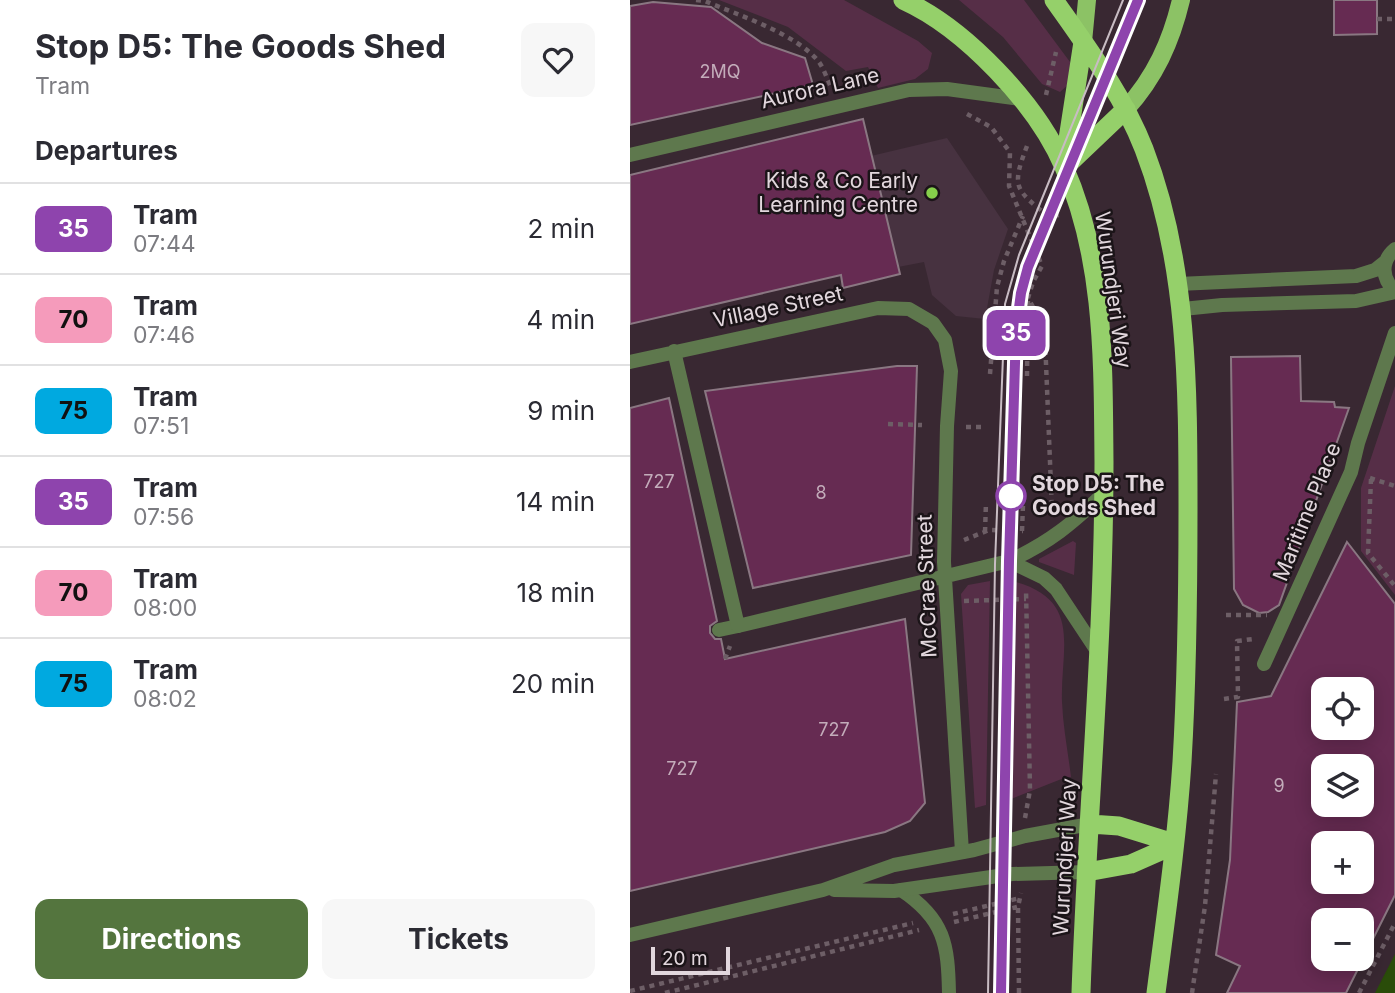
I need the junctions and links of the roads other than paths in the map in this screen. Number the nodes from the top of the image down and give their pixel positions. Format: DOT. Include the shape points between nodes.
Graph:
graph roads {
  1 [pos="903,0"];
  2 [pos="1054,0"];
  3 [pos="1087,0"];
  4 [pos="1181,0"];
  5 [pos="1083,42"];
  6 [pos="1021,99"];
  7 [pos="1126,109"];
  8 [pos="630,155"];
  9 [pos="1064,166"];
  10 [pos="1395,248"];
  11 [pos="1385,262"];
  12 [pos="1288,278"];
  13 [pos="1178,284"];
  14 [pos="1395,292"];
  15 [pos="1288,303"];
  16 [pos="1182,309"];
  17 [pos="933,323"];
  18 [pos="1395,334"];
  19 [pos="674,351"];
  20 [pos="630,362"];
  21 [pos="1104,493"];
  22 [pos="1009,561"];
  23 [pos="944,575"];
  24 [pos="738,626"];
  25 [pos="719,631"];
  26 [pos="1100,655"];
  27 [pos="1264,664"];
  28 [pos="1090,824"];
  29 [pos="1174,844"];
  30 [pos="962,852"];
  31 [pos="1087,872"];
  32 [pos="823,890"];
  33 [pos="901,890"];
  34 [pos="630,935"];
  35 [pos="949,993"];
  36 [pos="1081,993"];
  37 [pos="1156,993"];
  1 -- 6 [label="highway, Wurundjeri Way" via="979,54"];
  2 -- 5 [label="highway"];
  3 -- 5 [label="main road"];
  4 -- 7 [label="main road" via="1161,62"];
  5 -- 7 [label="highway"];
  5 -- 9 [label="highway"];
  6 -- 8 [label="street, Aurora Lane" via="933,88 909,90"];
  6 -- 9 [label="highway, Wurundjeri Way"];
  7 -- 9 [label="highway"];
  7 -- 13 [label="highway" via="1145,150"];
  9 -- 21 [label="highway, Wurundjeri Way" via="1085,228 1100,329"];
  10 -- 11 [label="street"];
  11 -- 12 [label="street" via="1356,276"];
  11 -- 14 [label="street" via="1385,279"];
  12 -- 13 [label="street"];
  12 -- 15 [label="street"];
  13 -- 16 [label="highway"];
  14 -- 15 [label="street" via="1356,302"];
  15 -- 16 [label="street"];
  16 -- 29 [label="highway" via="1188,446 1188,638"];
  17 -- 19 [label="street, Village Street" via="909,309 878,308"];
  17 -- 23 [label="street, McCrae Street" via="945,340 951,371"];
  18 -- 27 [label="street, Maritime Place" via="1351,472"];
  19 -- 20 [label="street, Village Street"];
  19 -- 24 [label="street"];
  21 -- 22 [label="street" via="1060,534"];
  21 -- 26 [label="highway, Wurundjeri Way"];
  22 -- 23 [label="street"];
  22 -- 26 [label="street" via="1056,589"];
  23 -- 24 [label="street"];
  23 -- 30 [label="street, McCrae Street"];
  24 -- 25 [label="street"];
  26 -- 28 [label="highway, Wurundjeri Way"];
  28 -- 29 [label="highway" via="1119,826"];
  28 -- 30 [label="street"];
  28 -- 31 [label="highway, Wurundjeri Way"];
  29 -- 31 [label="highway" via="1131,864"];
  29 -- 37 [label="highway"];
  30 -- 32 [label="street" via="894,865"];
  31 -- 33 [label="street" via="1022,874"];
  31 -- 36 [label="highway, Wurundjeri Way"];
  32 -- 33 [label="street"];
  32 -- 34 [label="street"];
  33 -- 35 [label="street" via="935,922 947,948"];
}
